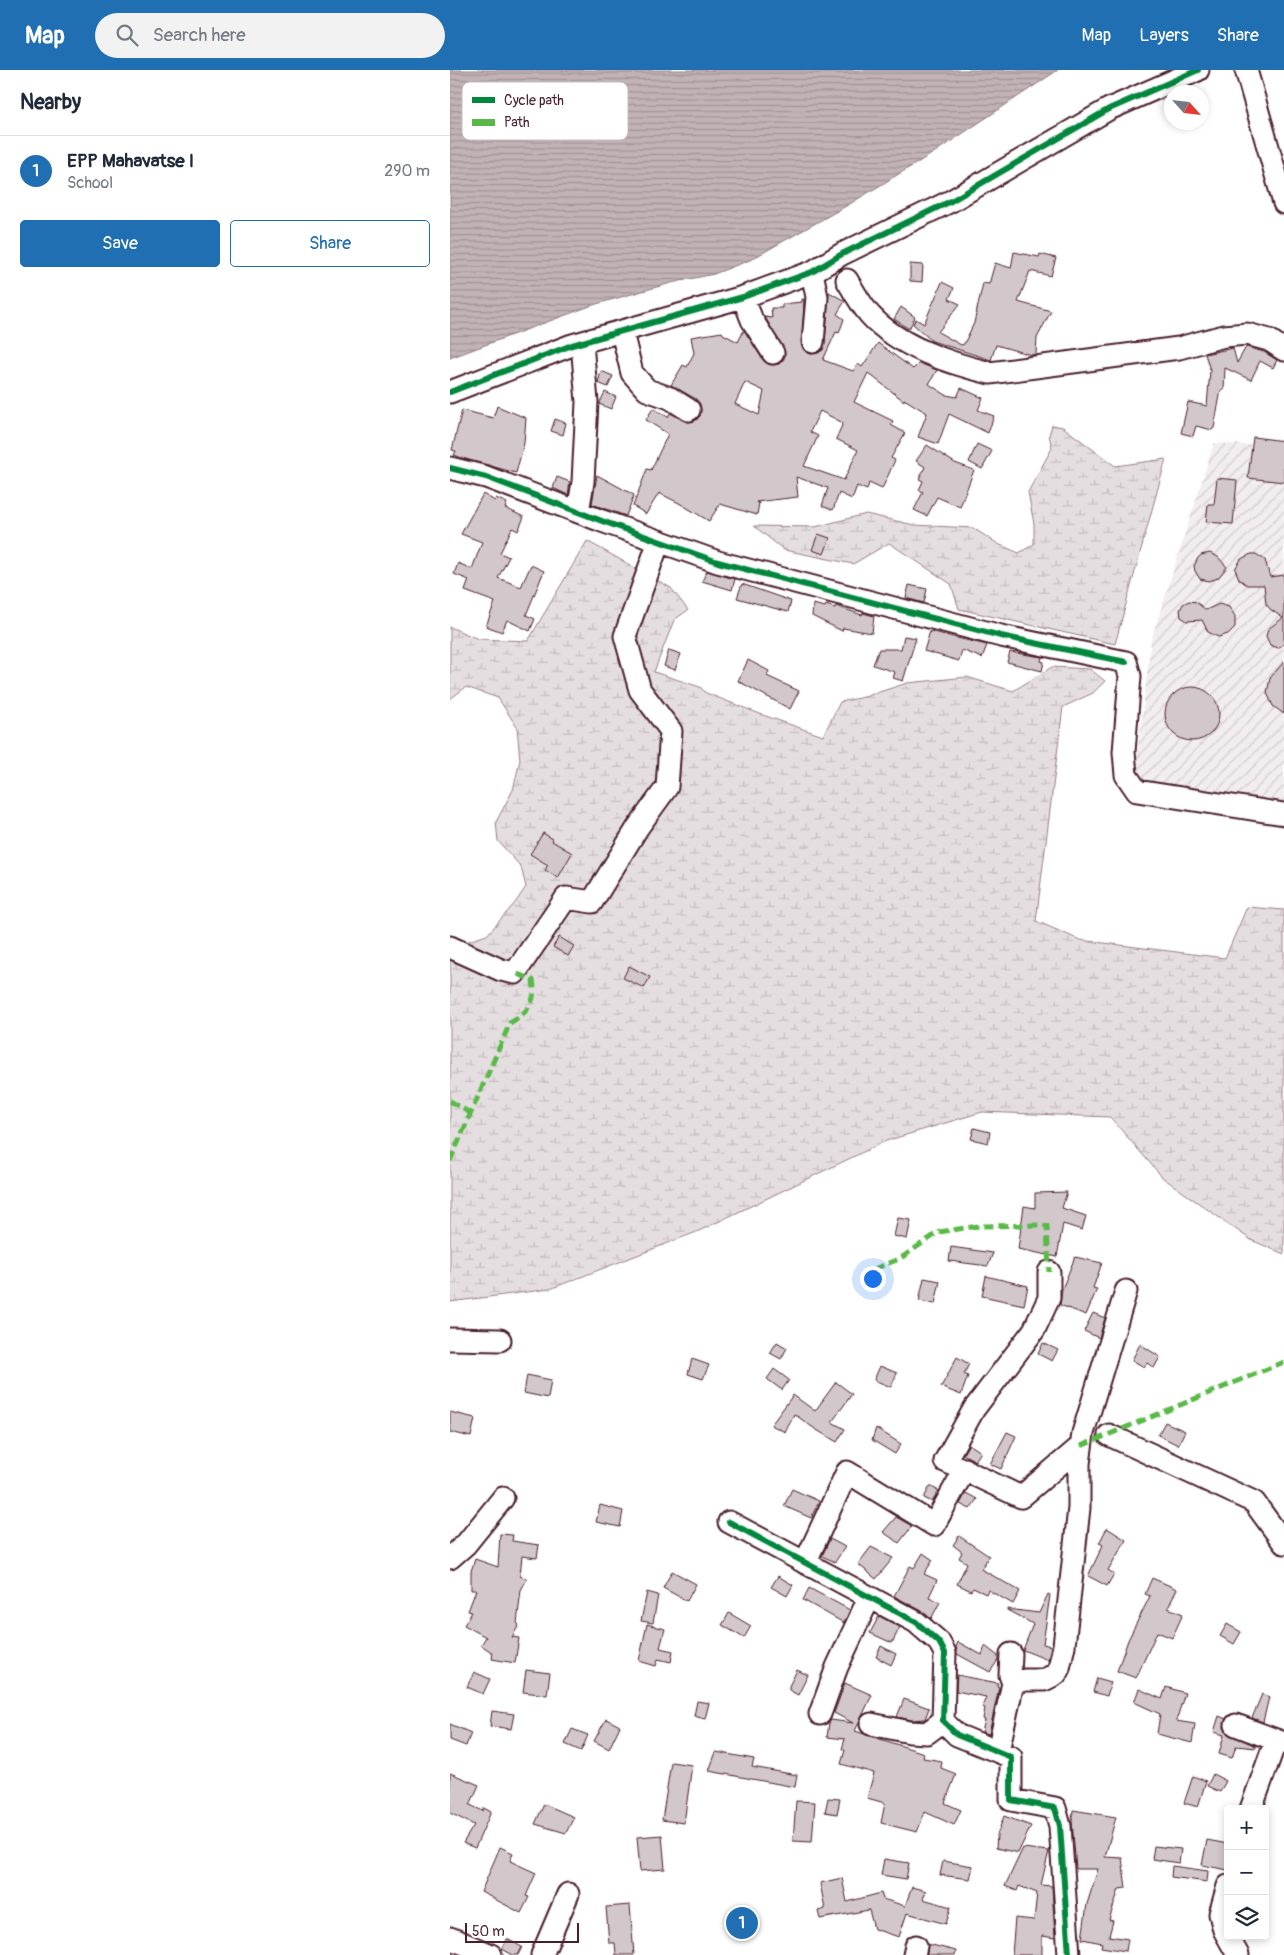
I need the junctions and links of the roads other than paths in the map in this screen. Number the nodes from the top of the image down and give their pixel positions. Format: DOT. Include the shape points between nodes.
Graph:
graph roads {
  1 [pos="1198,70"];
  2 [pos="1246,70"];
  3 [pos="1284,203"];
  4 [pos="812,272"];
  5 [pos="847,280"];
  6 [pos="743,297"];
  7 [pos="622,332"];
  8 [pos="582,342"];
  9 [pos="813,342"];
  10 [pos="1284,350"];
  11 [pos="773,353"];
  12 [pos="450,392"];
  13 [pos="689,410"];
  14 [pos="450,471"];
  15 [pos="578,512"];
  16 [pos="659,541"];
  17 [pos="1284,814"];
  18 [pos="450,946"];
  19 [pos="1049,1272"];
  20 [pos="1126,1291"];
  21 [pos="450,1340"];
  22 [pos="500,1340"];
  23 [pos="1109,1435"];
  24 [pos="1081,1446"];
  25 [pos="965,1469"];
  26 [pos="503,1498"];
  27 [pos="729,1522"];
  28 [pos="1284,1543"];
  29 [pos="450,1558"];
  30 [pos="804,1563"];
  31 [pos="869,1598"];
  32 [pos="1011,1654"];
  33 [pos="1013,1683"];
  34 [pos="820,1714"];
  35 [pos="943,1721"];
  36 [pos="871,1724"];
  37 [pos="1236,1726"];
  38 [pos="1280,1742"];
  39 [pos="998,1751"];
  40 [pos="1253,1805"];
  41 [pos="568,1894"];
  42 [pos="1225,1895"];
  43 [pos="450,1938"];
  44 [pos="492,1955"];
  45 [pos="542,1955"];
  46 [pos="1069,1955"];
  47 [pos="1238,1955"];
  1 -- 4 [label="street" via="1109,109 951,201"];
  2 -- 3 [label="street"];
  4 -- 6 [label="street"];
  4 -- 9 [label="street" via="817,297"];
  5 -- 10 [label="street" via="871,316 888,331 921,351 990,373 1179,348 1224,336 1246,334 1269,340"];
  6 -- 7 [label="street"];
  6 -- 11 [label="street" via="752,320"];
  7 -- 8 [label="street"];
  7 -- 13 [label="street" via="632,374 647,390 670,398"];
  8 -- 12 [label="street"];
  8 -- 15 [label="street" via="587,402"];
  14 -- 15 [label="street" via="486,477"];
  15 -- 16 [label="street"];
  16 -- 17 [label="street" via="718,562 840,595 1001,636 1126,662 1130,676 1124,752 1126,776 1137,791"];
  16 -- 18 [label="street" via="624,636 640,690 671,731 667,787 592,902 566,898 515,973 501,970"];
  19 -- 25 [label="street" via="1049,1298 1034,1330 974,1409 945,1461"];
  20 -- 24 [label="street"];
  21 -- 22 [label="street"];
  23 -- 28 [label="street" via="1254,1502"];
  24 -- 25 [label="street" via="1021,1497"];
  24 -- 33 [label="street" via="1078,1508 1059,1668 1056,1674 1044,1680"];
  25 -- 30 [label="street" via="934,1525 847,1472"];
  26 -- 29 [label="street" via="466,1544"];
  27 -- 30 [label="street"];
  30 -- 31 [label="street"];
  31 -- 34 [label="street" via="837,1667"];
  31 -- 35 [label="street" via="916,1622 939,1642 946,1653"];
  32 -- 33 [label="street"];
  33 -- 39 [label="street"];
  35 -- 36 [label="street" via="928,1733"];
  35 -- 39 [label="street" via="957,1735"];
  37 -- 38 [label="street"];
  38 -- 40 [label="street"];
  39 -- 46 [label="street" via="1011,1756 1011,1800 1055,1808 1060,1826"];
  41 -- 45 [label="street"];
  42 -- 47 [label="street" via="1220,1914 1224,1930"];
  43 -- 44 [label="street"];
}
